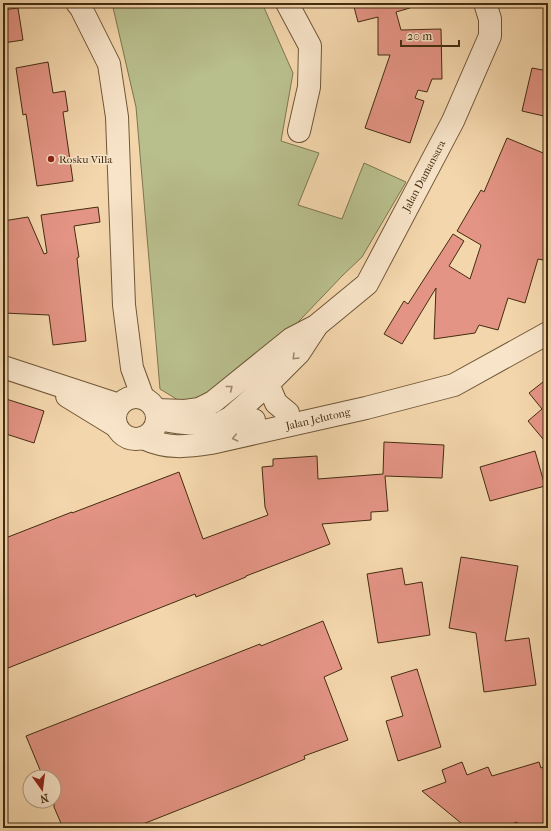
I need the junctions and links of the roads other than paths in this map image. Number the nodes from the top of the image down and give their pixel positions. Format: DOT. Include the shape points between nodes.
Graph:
graph roads {
  1 [pos="77,3"];
  2 [pos="287,3"];
  3 [pos="485,3"];
  4 [pos="299,131"];
  5 [pos="316,326"];
  6 [pos="548,333"];
  7 [pos="487,366"];
  8 [pos="3,367"];
  9 [pos="35,377"];
  10 [pos="268,384"];
  11 [pos="288,413"];
  12 [pos="142,415"];
  13 [pos="218,425"];
  14 [pos="116,426"];
  1 -- 12 [label="street" via="109,64 117,117 124,305 120,374"];
  2 -- 4 [label="street" via="310,46 309,87"];
  3 -- 5 [label="street, Jalan Damansara" via="490,19 490,36 453,121 367,284"];
  5 -- 10 [label="street, Jalan Damansara, one-way" via="299,353"];
  12 -- 5 [label="street, Jalan Damansara, one-way" via="199,409 213,402 291,339"];
  6 -- 7 [label="street, Jalan Jelutong"];
  7 -- 11 [label="street, Jalan Jelutong"];
  7 -- 12 [label="street, Jalan Jelutong, one-way" via="454,385 366,408 191,446 156,444"];
  8 -- 9 [label="street, Jalan Jelutong"];
  9 -- 12 [label="street, Jalan Jelutong"];
  9 -- 14 [label="street, Jalan Jelutong"];
  10 -- 11 [label="street" via="276,403"];
  10 -- 13 [label="street, Jalan Damansara" via="230,418"];
  11 -- 13 [label="street, Jalan Jelutong"];
  12 -- 13 [label="street, Jalan Damansara" via="175,434 198,432"];
  12 -- 14 [label="street" via="115,411"];
  12 -- 14 [label="street, Jalan Jelutong" via="132,439 125,437"];
}
